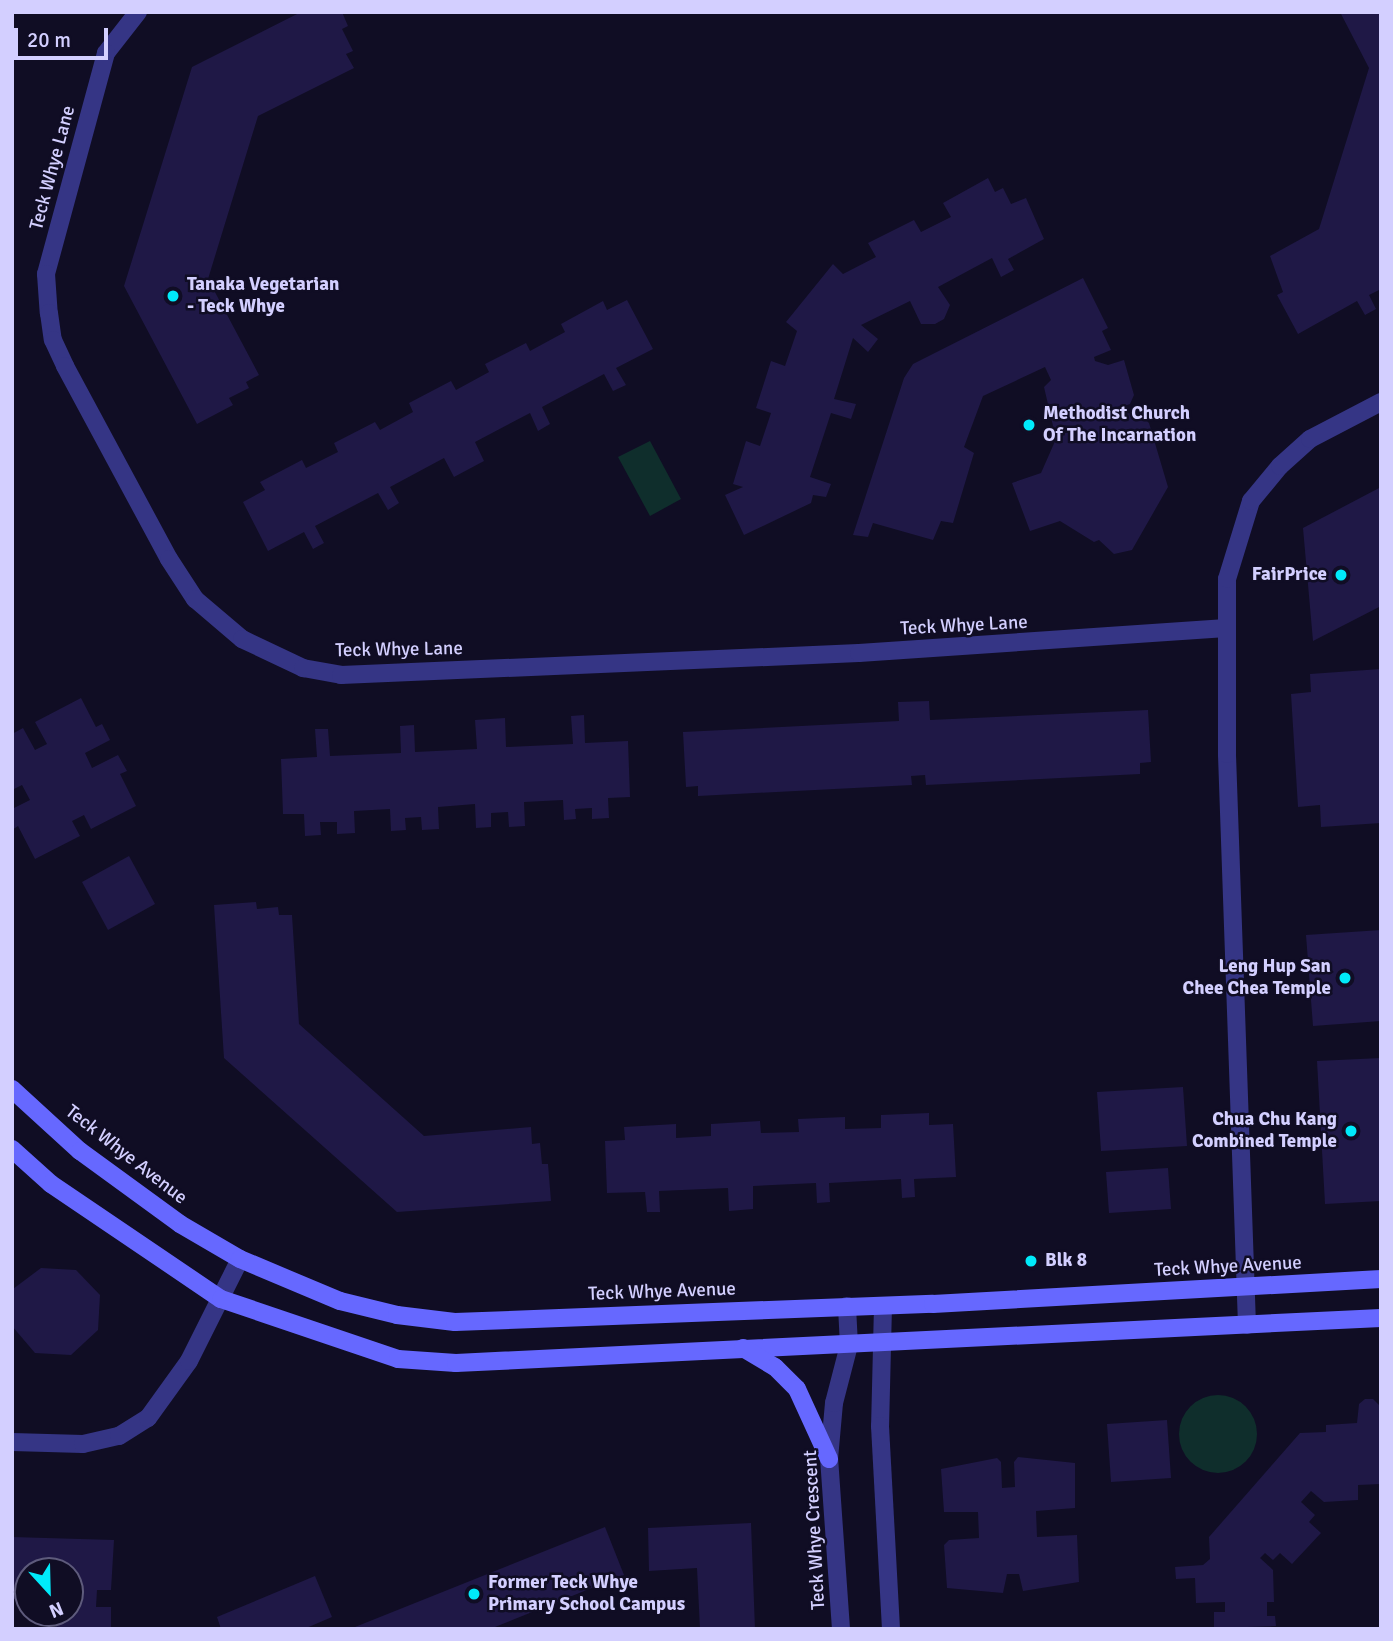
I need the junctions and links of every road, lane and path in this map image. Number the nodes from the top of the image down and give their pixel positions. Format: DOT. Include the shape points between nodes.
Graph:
graph roads {
  1 [pos="138,12"];
  2 [pos="1381,402"];
  3 [pos="1226,628"];
  4 [pos="12,1089"];
  5 [pos="12,1149"];
  6 [pos="240,1259"];
  7 [pos="1381,1279"];
  8 [pos="1245,1287"];
  9 [pos="221,1299"];
  10 [pos="847,1306"];
  11 [pos="883,1306"];
  12 [pos="1381,1318"];
  13 [pos="1247,1325"];
  14 [pos="884,1344"];
  15 [pos="849,1345"];
  16 [pos="743,1348"];
  17 [pos="12,1442"];
  18 [pos="829,1459"];
  19 [pos="841,1629"];
  20 [pos="891,1629"];
  1 -- 3 [label="street, Teck Whye Lane" via="106,53 46,274 49,313 65,366 169,559 198,603 242,639 303,668 341,675 859,653"];
  2 -- 3 [label="street" via="1310,439 1251,501 1230,568"];
  3 -- 8 [label="street"];
  4 -- 6 [label="main road, Teck Whye Avenue" via="91,1159 180,1224"];
  5 -- 9 [label="main road" via="51,1184"];
  6 -- 9 [label="street"];
  6 -- 10 [label="main road, Teck Whye Avenue" via="340,1301 397,1315 455,1322"];
  7 -- 8 [label="main road, Teck Whye Avenue"];
  8 -- 11 [label="main road, Teck Whye Avenue"];
  8 -- 13 [label="street"];
  9 -- 16 [label="main road" via="398,1359 456,1363"];
  9 -- 17 [label="street" via="189,1361 148,1418 118,1436 83,1444"];
  10 -- 11 [label="main road, Teck Whye Avenue"];
  10 -- 15 [label="street, Teck Whye Crescent"];
  11 -- 14 [label="street"];
  12 -- 13 [label="main road"];
  13 -- 14 [label="main road"];
  14 -- 15 [label="main road"];
  14 -- 20 [label="street" via="880,1426"];
  15 -- 16 [label="main road"];
  15 -- 18 [label="street, Teck Whye Crescent" via="834,1403"];
  16 -- 18 [label="main road" via="775,1367 797,1389"];
  18 -- 19 [label="street, Teck Whye Crescent"];
}
